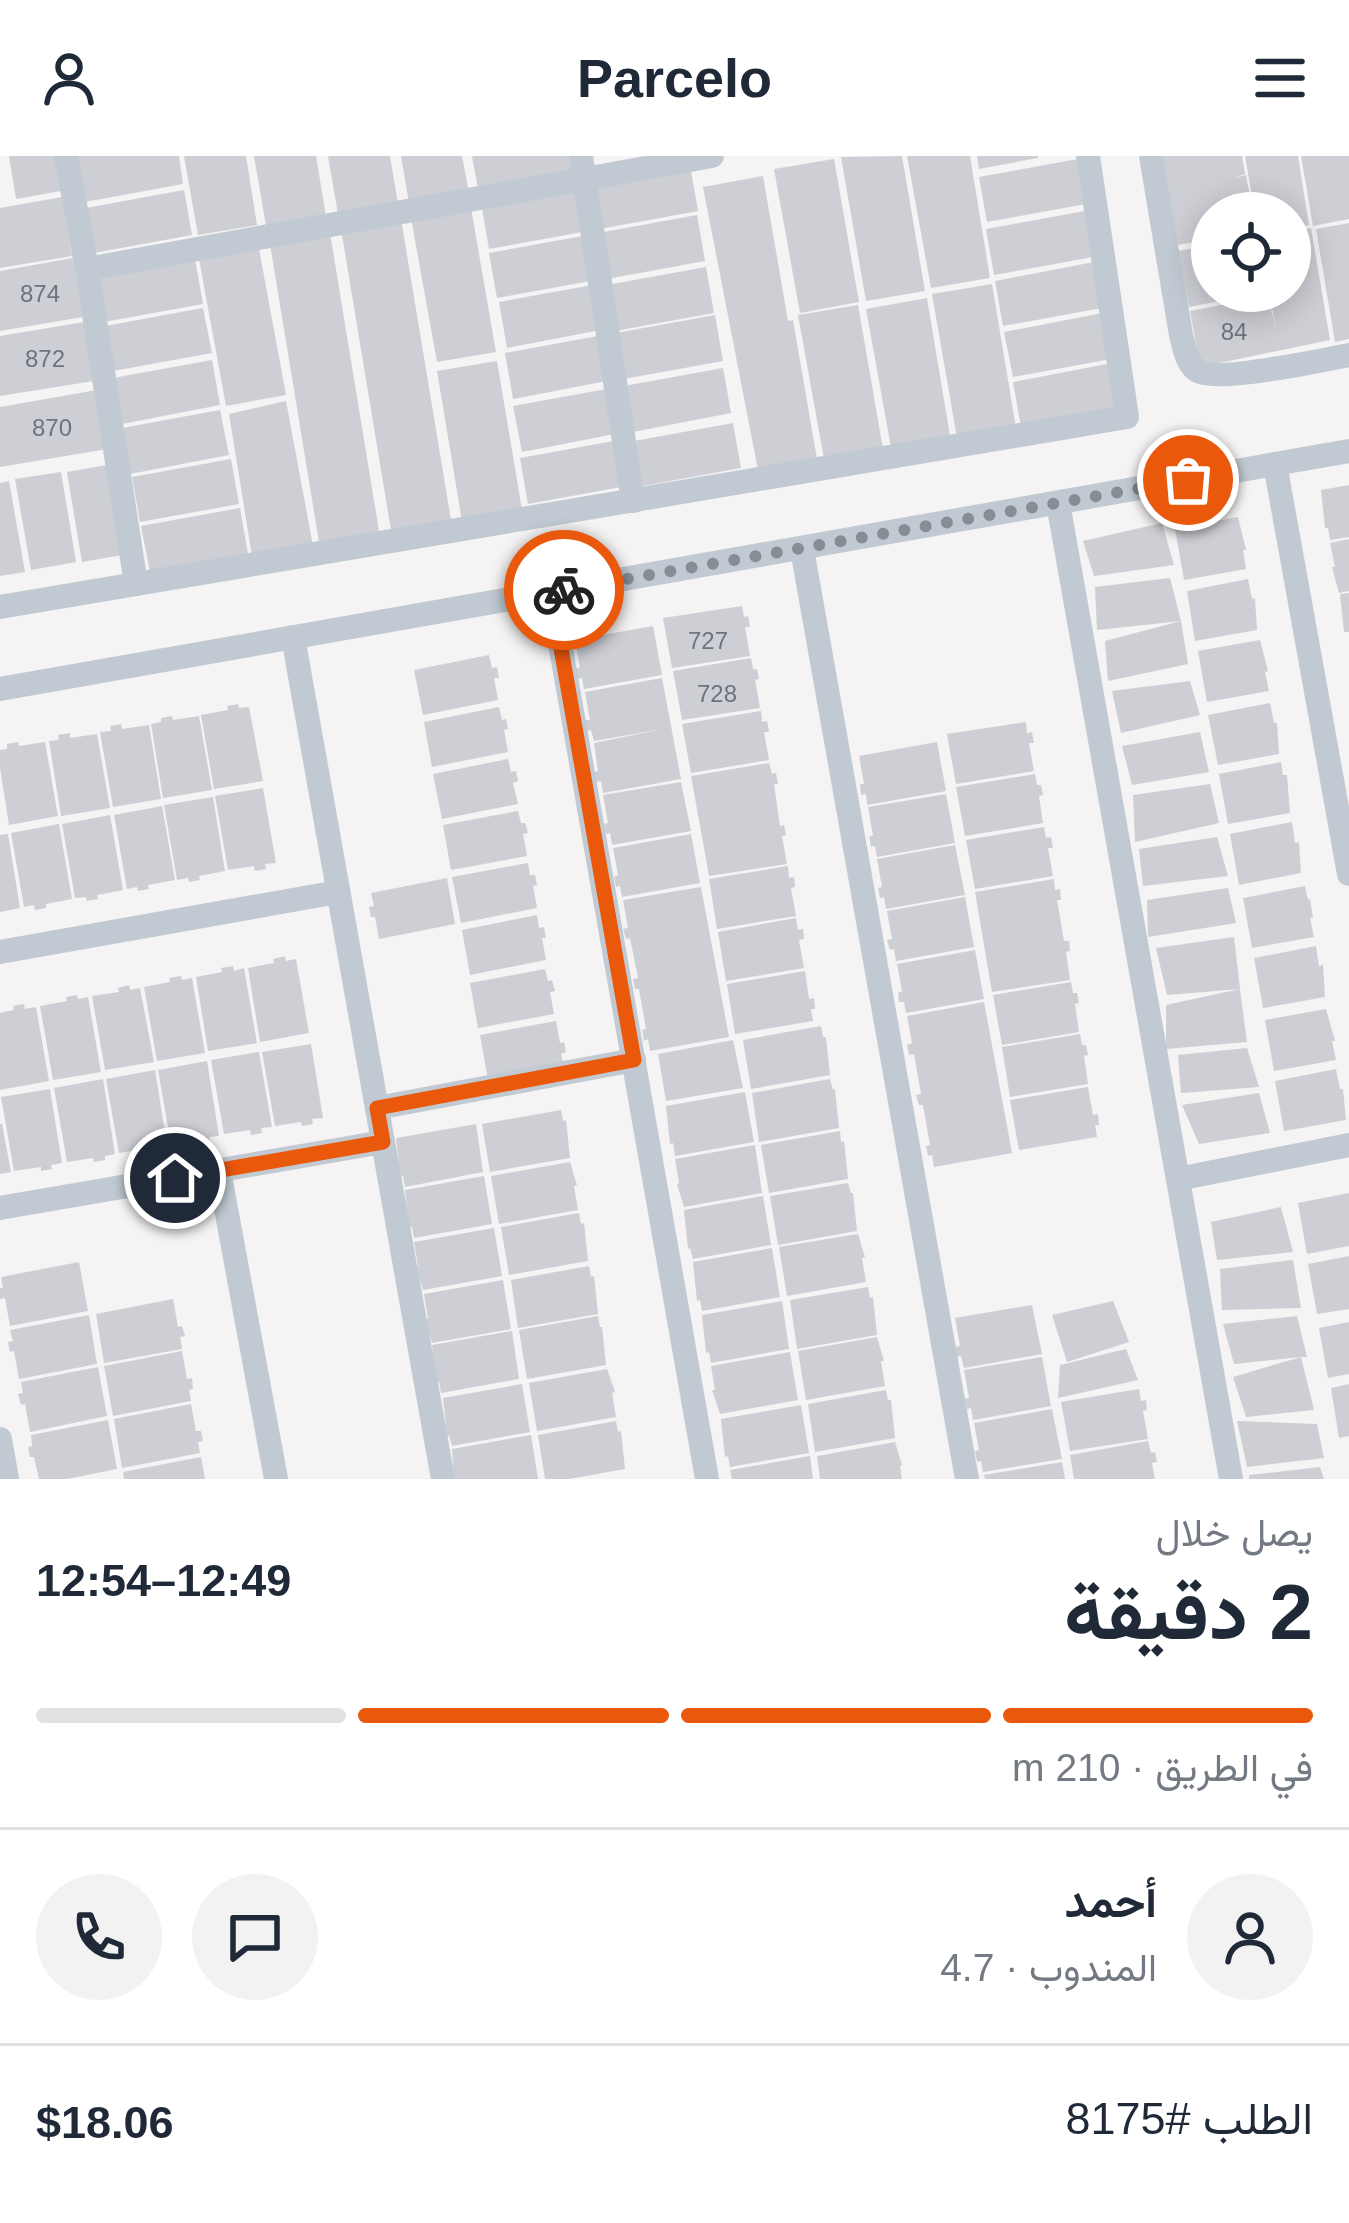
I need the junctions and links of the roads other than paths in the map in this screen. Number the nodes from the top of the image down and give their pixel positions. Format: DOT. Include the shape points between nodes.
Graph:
graph roads {
  1 [pos="66,156"];
  2 [pos="712,156"];
  3 [pos="1088,156"];
  4 [pos="1151,156"];
  5 [pos="583,167"];
  6 [pos="87,269"];
  7 [pos="1349,355"];
  8 [pos="1349,451"];
  9 [pos="1275,464"];
  10 [pos="634,501"];
  11 [pos="1058,503"];
  12 [pos="802,549"];
  13 [pos="136,584"];
  14 [pos="551,592"];
  15 [pos="0,607"];
  16 [pos="293,637"];
  17 [pos="0,689"];
  18 [pos="1349,874"];
  19 [pos="338,892"];
  20 [pos="0,952"];
  21 [pos="634,1060"];
  22 [pos="377,1108"];
  23 [pos="383,1142"];
  24 [pos="1349,1145"];
  25 [pos="219,1171"];
  26 [pos="1178,1179"];
  27 [pos="0,1208"];
  28 [pos="0,1438"];
  29 [pos="7,1479"];
  30 [pos="276,1479"];
  31 [pos="443,1479"];
  32 [pos="707,1479"];
  33 [pos="967,1479"];
  34 [pos="1231,1479"];
  1 -- 6 [label="street"];
  2 -- 5 [label="street"];
  3 -- 10 [label="street" via="1127,417"];
  4 -- 7 [label="street" via="1189,362 1205,374 1228,375"];
  5 -- 6 [label="street"];
  5 -- 10 [label="street"];
  6 -- 13 [label="street"];
  8 -- 9 [label="street"];
  9 -- 11 [label="street"];
  9 -- 18 [label="street"];
  10 -- 13 [label="street"];
  11 -- 12 [label="street"];
  11 -- 26 [label="street"];
  12 -- 14 [label="street"];
  12 -- 33 [label="street"];
  13 -- 15 [label="street"];
  14 -- 16 [label="street"];
  14 -- 21 [label="street"];
  16 -- 17 [label="street"];
  16 -- 19 [label="street"];
  19 -- 20 [label="street"];
  19 -- 22 [label="street"];
  21 -- 22 [label="street"];
  21 -- 32 [label="street"];
  22 -- 23 [label="street"];
  23 -- 25 [label="street"];
  23 -- 31 [label="street"];
  24 -- 26 [label="street"];
  25 -- 27 [label="street"];
  25 -- 30 [label="street"];
  26 -- 34 [label="street"];
  28 -- 29 [label="street"];
}
